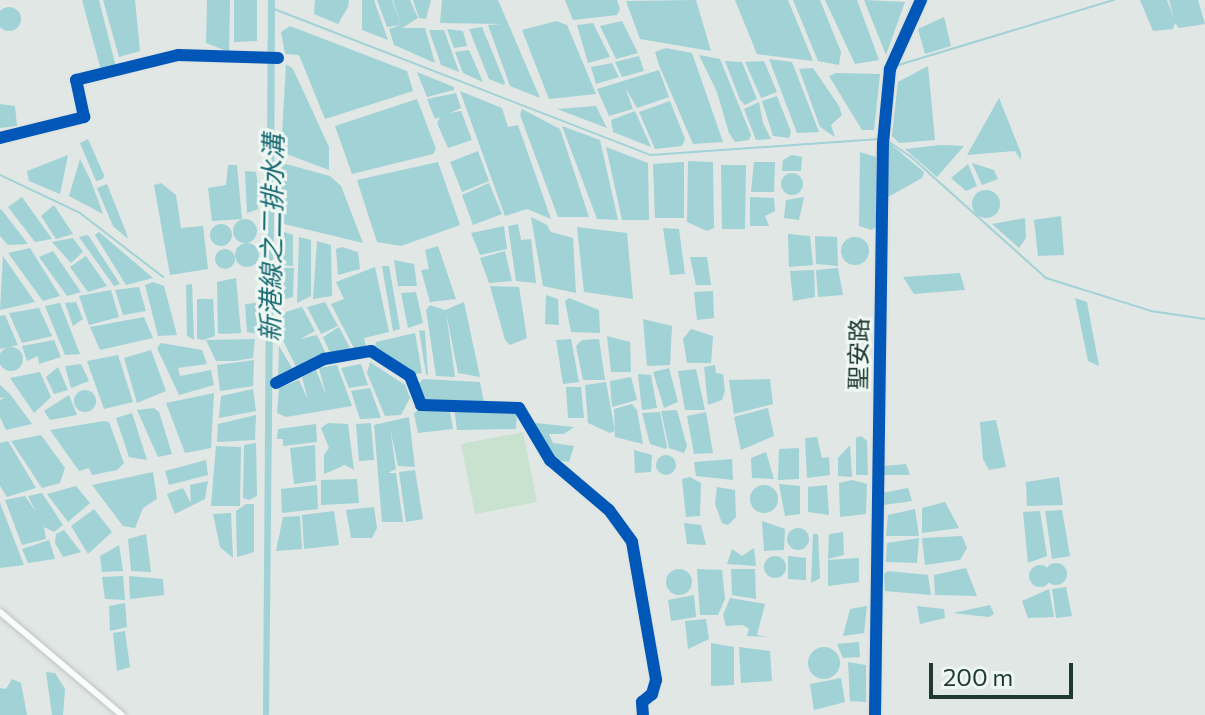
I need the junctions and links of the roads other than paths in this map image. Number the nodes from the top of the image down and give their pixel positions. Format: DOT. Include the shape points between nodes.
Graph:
graph roads {
  1 [pos="921,0"];
  2 [pos="278,58"];
  3 [pos="0,138"];
  4 [pos="276,383"];
  5 [pos="0,612"];
  6 [pos="7,618"];
  7 [pos="0,624"];
  8 [pos="122,715"];
  9 [pos="643,715"];
  10 [pos="875,715"];
  1 -- 10 [label="street, 聖安路" via="890,69 883,143"];
  2 -- 3 [label="street" via="178,55 76,80 84,117"];
  4 -- 9 [label="street" via="324,359 371,351 410,376 421,405 519,408 550,460 609,510 632,542 656,680 652,694 642,702"];
  5 -- 6 [label="street"];
  6 -- 7 [label="street"];
  6 -- 8 [label="street"];
}
